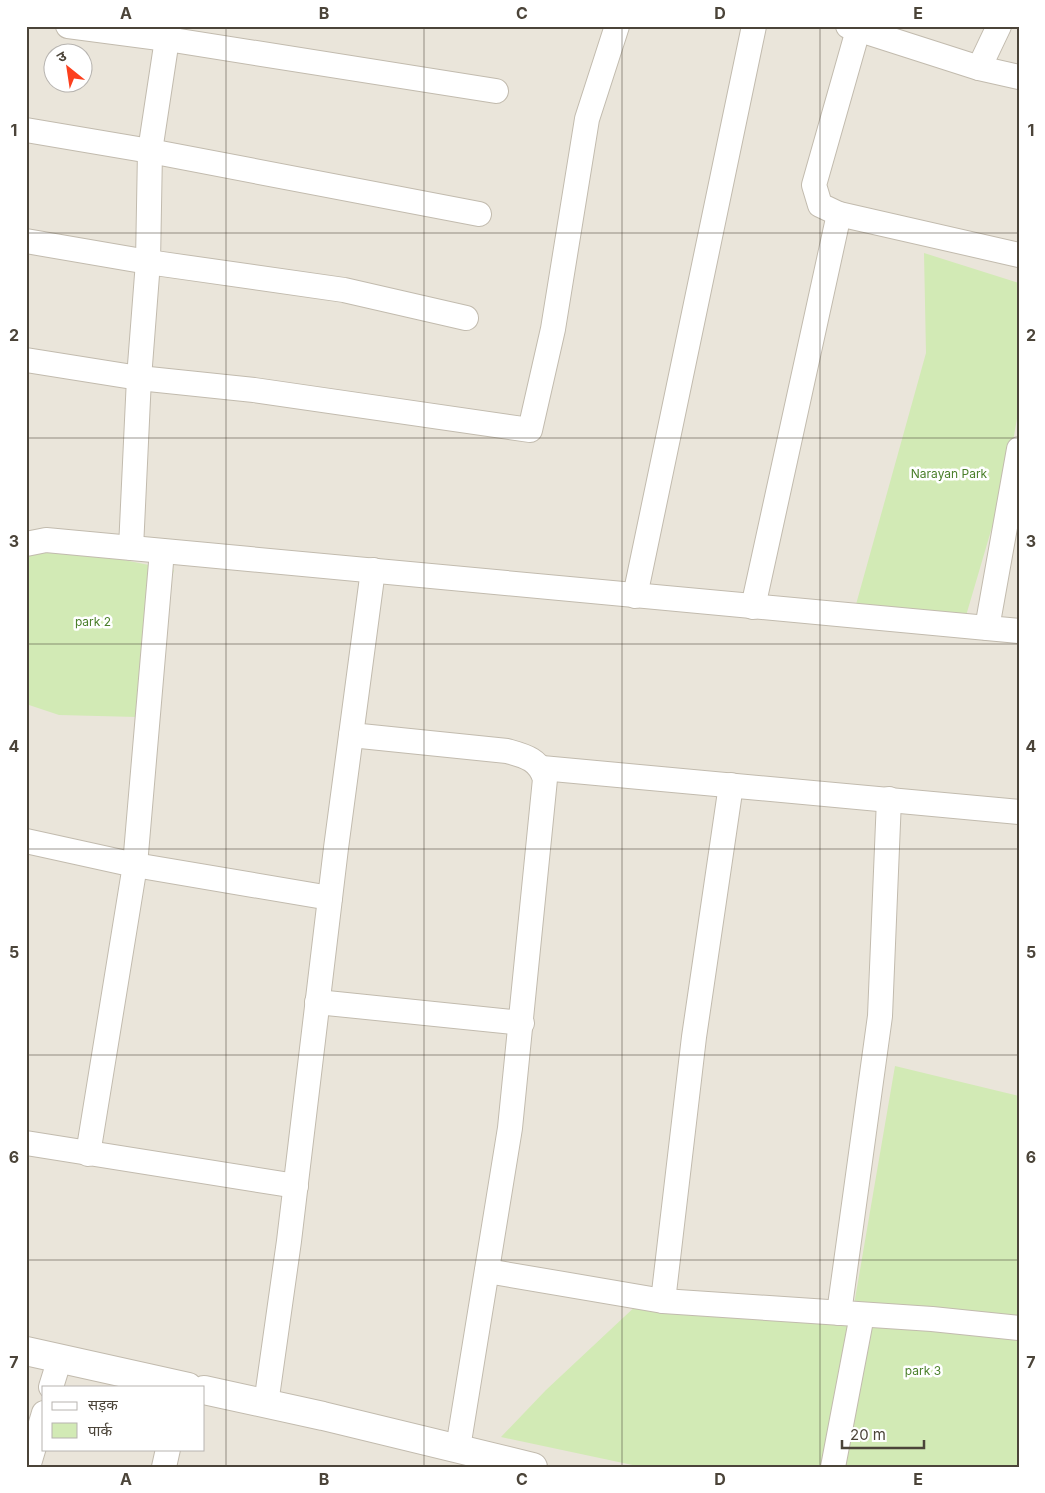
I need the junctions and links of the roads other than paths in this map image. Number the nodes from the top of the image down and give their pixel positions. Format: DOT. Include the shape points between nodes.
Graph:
graph roads {
  1 [pos="68,26"];
  2 [pos="617,26"];
  3 [pos="754,26"];
  4 [pos="999,26"];
  5 [pos="853,28"];
  6 [pos="882,31"];
  7 [pos="168,32"];
  8 [pos="979,68"];
  9 [pos="1019,77"];
  10 [pos="496,91"];
  11 [pos="26,130"];
  12 [pos="150,150"];
  13 [pos="479,214"];
  14 [pos="839,214"];
  15 [pos="26,241"];
  16 [pos="1019,255"];
  17 [pos="148,262"];
  18 [pos="466,318"];
  19 [pos="26,360"];
  20 [pos="139,378"];
  21 [pos="1019,449"];
  22 [pos="26,544"];
  23 [pos="131,548"];
  24 [pos="162,551"];
  25 [pos="373,570"];
  26 [pos="635,596"];
  27 [pos="753,607"];
  28 [pos="987,628"];
  29 [pos="1019,631"];
  30 [pos="351,735"];
  31 [pos="542,768"];
  32 [pos="731,785"];
  33 [pos="889,799"];
  34 [pos="1019,812"];
  35 [pos="26,841"];
  36 [pos="135,865"];
  37 [pos="330,898"];
  38 [pos="317,1002"];
  39 [pos="522,1023"];
  40 [pos="26,1143"];
  41 [pos="88,1154"];
  42 [pos="296,1186"];
  43 [pos="487,1271"];
  44 [pos="663,1301"];
  45 [pos="851,1314"];
  46 [pos="1019,1328"];
  47 [pos="26,1351"];
  48 [pos="60,1358"];
  49 [pos="51,1386"];
  50 [pos="185,1386"];
  51 [pos="205,1391"];
  52 [pos="266,1404"];
  53 [pos="42,1420"];
  54 [pos="458,1448"];
  55 [pos="168,1450"];
  56 [pos="28,1467"];
  57 [pos="164,1467"];
  58 [pos="533,1467"];
  59 [pos="833,1467"];
  1 -- 7 [label="street"];
  2 -- 20 [label="street" via="587,119 553,329 530,430 254,390"];
  3 -- 26 [label="street"];
  4 -- 8 [label="street"];
  5 -- 6 [label="street"];
  5 -- 14 [label="street" via="814,185 820,204"];
  6 -- 8 [label="street"];
  7 -- 10 [label="street"];
  7 -- 12 [label="street"];
  8 -- 9 [label="street"];
  11 -- 12 [label="street"];
  12 -- 13 [label="street"];
  12 -- 17 [label="street"];
  14 -- 16 [label="street"];
  14 -- 27 [label="street"];
  15 -- 17 [label="street"];
  17 -- 18 [label="street" via="344,290"];
  17 -- 20 [label="street"];
  19 -- 20 [label="street"];
  20 -- 23 [label="street"];
  21 -- 28 [label="street"];
  22 -- 23 [label="street" via="46,540"];
  23 -- 24 [label="street"];
  24 -- 25 [label="street"];
  24 -- 36 [label="street"];
  25 -- 26 [label="street"];
  25 -- 30 [label="street"];
  26 -- 27 [label="street"];
  27 -- 28 [label="street"];
  28 -- 29 [label="street"];
  30 -- 31 [label="street" via="507,751 530,758"];
  30 -- 37 [label="street"];
  31 -- 32 [label="street"];
  31 -- 39 [label="street" via="545,779"];
  32 -- 33 [label="street"];
  32 -- 44 [label="street" via="694,1037"];
  33 -- 34 [label="street"];
  33 -- 45 [label="street" via="880,1016"];
  35 -- 36 [label="street"];
  36 -- 37 [label="street"];
  36 -- 41 [label="street"];
  37 -- 38 [label="street"];
  38 -- 39 [label="street"];
  38 -- 42 [label="street"];
  39 -- 43 [label="street" via="510,1128"];
  40 -- 41 [label="street"];
  41 -- 42 [label="street"];
  42 -- 52 [label="street"];
  43 -- 44 [label="street"];
  43 -- 54 [label="street"];
  44 -- 45 [label="street"];
  45 -- 46 [label="street"];
  45 -- 59 [label="street"];
  47 -- 48 [label="street"];
  48 -- 49 [label="street"];
  48 -- 50 [label="street"];
  51 -- 52 [label="street"];
  52 -- 54 [label="street"];
  53 -- 56 [label="street"];
  54 -- 58 [label="street"];
  55 -- 57 [label="street"];
}
